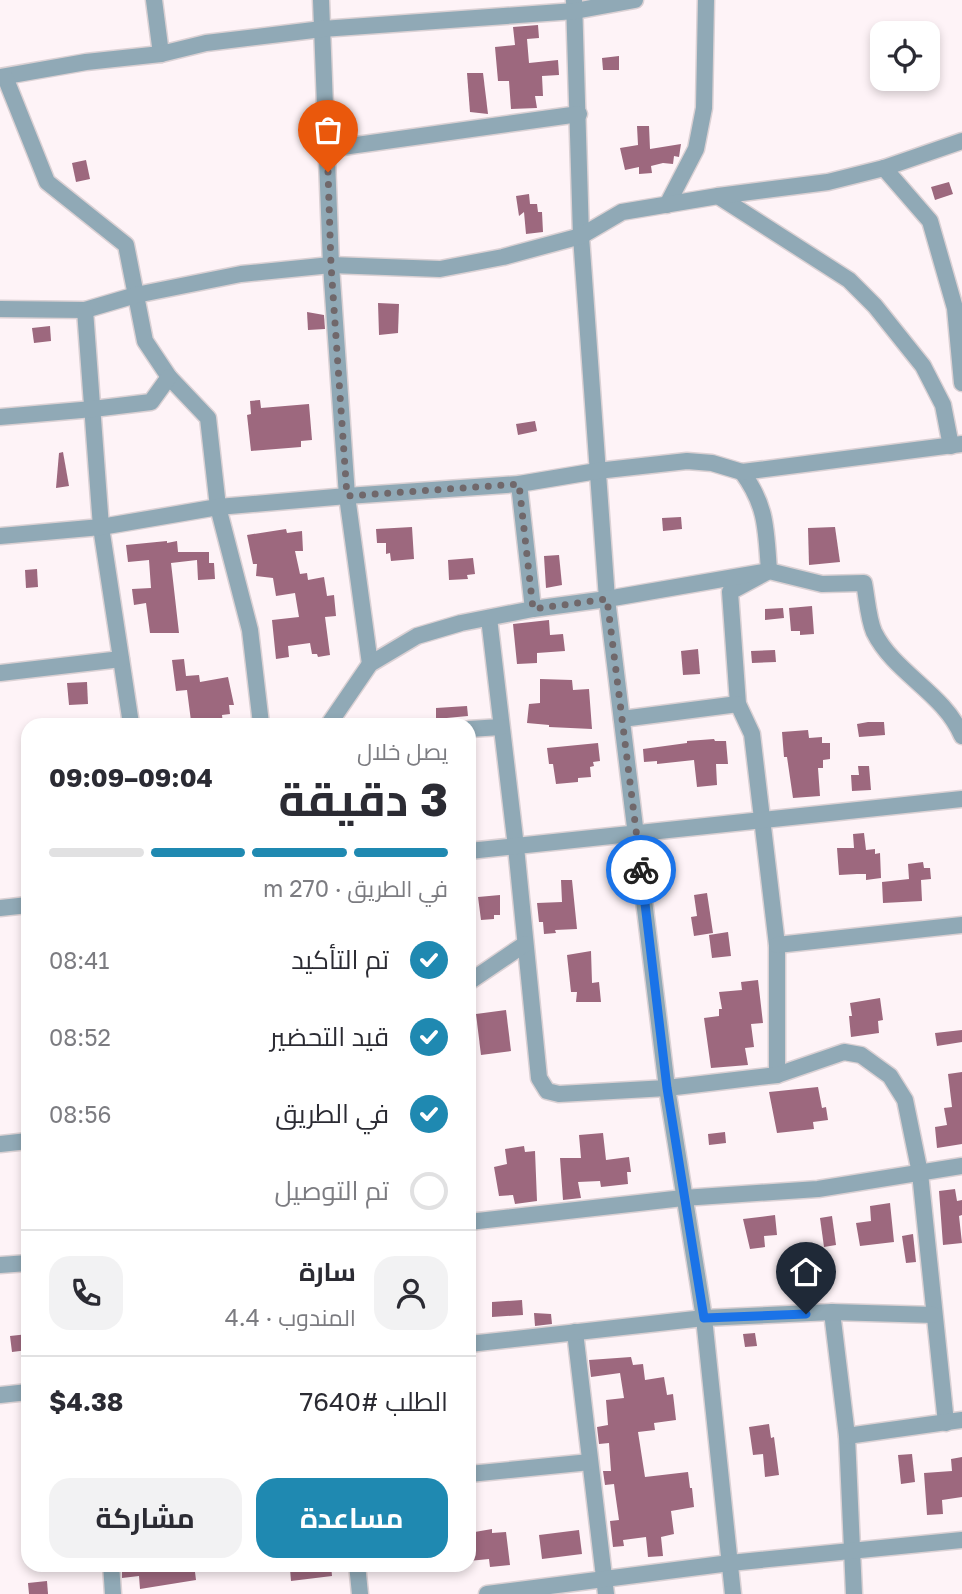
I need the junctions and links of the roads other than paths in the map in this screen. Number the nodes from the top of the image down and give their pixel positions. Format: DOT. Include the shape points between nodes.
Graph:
graph roads {
  1 [pos="154,0"];
  2 [pos="321,0"];
  3 [pos="635,0"];
  4 [pos="706,0"];
  5 [pos="575,6"];
  6 [pos="322,29"];
  7 [pos="161,54"];
  8 [pos="3,77"];
  9 [pos="579,114"];
  10 [pos="962,141"];
  11 [pos="328,149"];
  12 [pos="884,168"];
  13 [pos="718,196"];
  14 [pos="667,205"];
  15 [pos="581,236"];
  16 [pos="331,265"];
  17 [pos="136,295"];
  18 [pos="958,307"];
  19 [pos="0,309"];
  20 [pos="85,310"];
  21 [pos="169,377"];
  22 [pos="962,383"];
  23 [pos="93,410"];
  24 [pos="0,417"];
  25 [pos="957,445"];
  26 [pos="597,471"];
  27 [pos="742,472"];
  28 [pos="519,484"];
  29 [pos="347,496"];
  30 [pos="218,508"];
  31 [pos="101,527"];
  32 [pos="0,536"];
  33 [pos="769,571"];
  34 [pos="607,599"];
  35 [pos="533,609"];
  36 [pos="489,618"];
  37 [pos="121,659"];
  38 [pos="370,664"];
  39 [pos="0,673"];
  40 [pos="738,705"];
  41 [pos="130,718"];
  42 [pos="260,718"];
  43 [pos="333,718"];
  44 [pos="622,719"];
  45 [pos="502,727"];
  46 [pos="476,729"];
  47 [pos="962,736"];
  48 [pos="962,799"];
  49 [pos="763,819"];
  50 [pos="637,835"];
  51 [pos="516,847"];
  52 [pos="476,850"];
  53 [pos="21,906"];
  54 [pos="0,908"];
  55 [pos="962,925"];
  56 [pos="525,944"];
  57 [pos="777,946"];
  58 [pos="476,977"];
  59 [pos="777,1075"];
  60 [pos="667,1088"];
  61 [pos="21,1142"];
  62 [pos="0,1144"];
  63 [pos="962,1166"];
  64 [pos="920,1173"];
  65 [pos="683,1199"];
  66 [pos="476,1221"];
  67 [pos="21,1264"];
  68 [pos="0,1265"];
  69 [pos="832,1312"];
  70 [pos="934,1315"];
  71 [pos="704,1318"];
  72 [pos="575,1332"];
  73 [pos="476,1343"];
  74 [pos="21,1393"];
  75 [pos="0,1395"];
  76 [pos="954,1421"];
  77 [pos="847,1436"];
  78 [pos="590,1462"];
  79 [pos="476,1473"];
  80 [pos="962,1540"];
  81 [pos="851,1549"];
  82 [pos="730,1563"];
  83 [pos="112,1572"];
  84 [pos="358,1572"];
  85 [pos="606,1587"];
  86 [pos="113,1594"];
  87 [pos="360,1594"];
  88 [pos="487,1594"];
  89 [pos="733,1594"];
  90 [pos="854,1594"];
  1 -- 7 [label="street"];
  2 -- 6 [label="street"];
  3 -- 5 [label="street"];
  4 -- 14 [label="street" via="704,108 696,149"];
  5 -- 6 [label="street"];
  5 -- 9 [label="street"];
  6 -- 7 [label="street" via="206,43"];
  6 -- 11 [label="street"];
  7 -- 8 [label="street"];
  8 -- 17 [label="street" via="47,182 126,245"];
  9 -- 11 [label="street"];
  9 -- 15 [label="street"];
  10 -- 12 [label="street"];
  11 -- 16 [label="street"];
  12 -- 13 [label="street" via="828,182"];
  12 -- 18 [label="street" via="930,220"];
  13 -- 14 [label="street"];
  13 -- 25 [label="street" via="849,280 875,306 923,366"];
  14 -- 15 [label="street" via="622,212"];
  15 -- 16 [label="street" via="440,269"];
  15 -- 26 [label="street"];
  16 -- 17 [label="street" via="241,274"];
  16 -- 29 [label="street"];
  17 -- 20 [label="street"];
  17 -- 21 [label="street" via="145,341"];
  18 -- 22 [label="street"];
  19 -- 20 [label="street"];
  20 -- 23 [label="street"];
  21 -- 23 [label="street" via="151,402"];
  21 -- 30 [label="street" via="208,418"];
  23 -- 24 [label="street"];
  23 -- 31 [label="street"];
  25 -- 27 [label="street"];
  26 -- 27 [label="street" via="687,461"];
  26 -- 28 [label="street"];
  26 -- 34 [label="street"];
  27 -- 33 [label="street" via="765,517"];
  28 -- 29 [label="street"];
  28 -- 35 [label="street"];
  29 -- 30 [label="street"];
  29 -- 38 [label="street"];
  30 -- 31 [label="street"];
  30 -- 42 [label="street" via="250,630"];
  31 -- 32 [label="street"];
  31 -- 37 [label="street"];
  33 -- 34 [label="street"];
  33 -- 40 [label="street" via="730,592"];
  33 -- 47 [label="street" via="822,584 864,583 874,631 945,710"];
  34 -- 35 [label="street"];
  34 -- 44 [label="street"];
  35 -- 36 [label="street"];
  36 -- 38 [label="street" via="417,636"];
  36 -- 45 [label="street"];
  37 -- 39 [label="street"];
  37 -- 41 [label="street"];
  38 -- 43 [label="street"];
  40 -- 44 [label="street"];
  40 -- 49 [label="street" via="752,734"];
  44 -- 50 [label="street"];
  45 -- 46 [label="street"];
  45 -- 51 [label="street"];
  48 -- 49 [label="street"];
  49 -- 50 [label="street"];
  49 -- 57 [label="street"];
  50 -- 51 [label="street"];
  50 -- 60 [label="street"];
  51 -- 52 [label="street"];
  51 -- 56 [label="street"];
  53 -- 54 [label="street"];
  55 -- 57 [label="street"];
  56 -- 58 [label="street"];
  56 -- 60 [label="street" via="539,1078 547,1091"];
  57 -- 59 [label="street"];
  59 -- 60 [label="street"];
  59 -- 64 [label="street" via="844,1052 876,1064 905,1100"];
  60 -- 65 [label="street"];
  61 -- 62 [label="street"];
  63 -- 64 [label="street"];
  64 -- 65 [label="street" via="818,1189"];
  64 -- 70 [label="street"];
  65 -- 66 [label="street"];
  65 -- 71 [label="street"];
  67 -- 68 [label="street"];
  69 -- 70 [label="street"];
  69 -- 71 [label="street"];
  69 -- 77 [label="street"];
  70 -- 76 [label="street"];
  71 -- 72 [label="street"];
  71 -- 82 [label="street"];
  72 -- 73 [label="street"];
  72 -- 78 [label="street"];
  74 -- 75 [label="street"];
  76 -- 77 [label="street"];
  77 -- 81 [label="street"];
  78 -- 79 [label="street"];
  78 -- 85 [label="street"];
  80 -- 81 [label="street"];
  81 -- 82 [label="street"];
  81 -- 90 [label="street"];
  82 -- 85 [label="street"];
  82 -- 89 [label="street"];
  83 -- 86 [label="street"];
  84 -- 87 [label="street"];
  85 -- 88 [label="street"];
}
